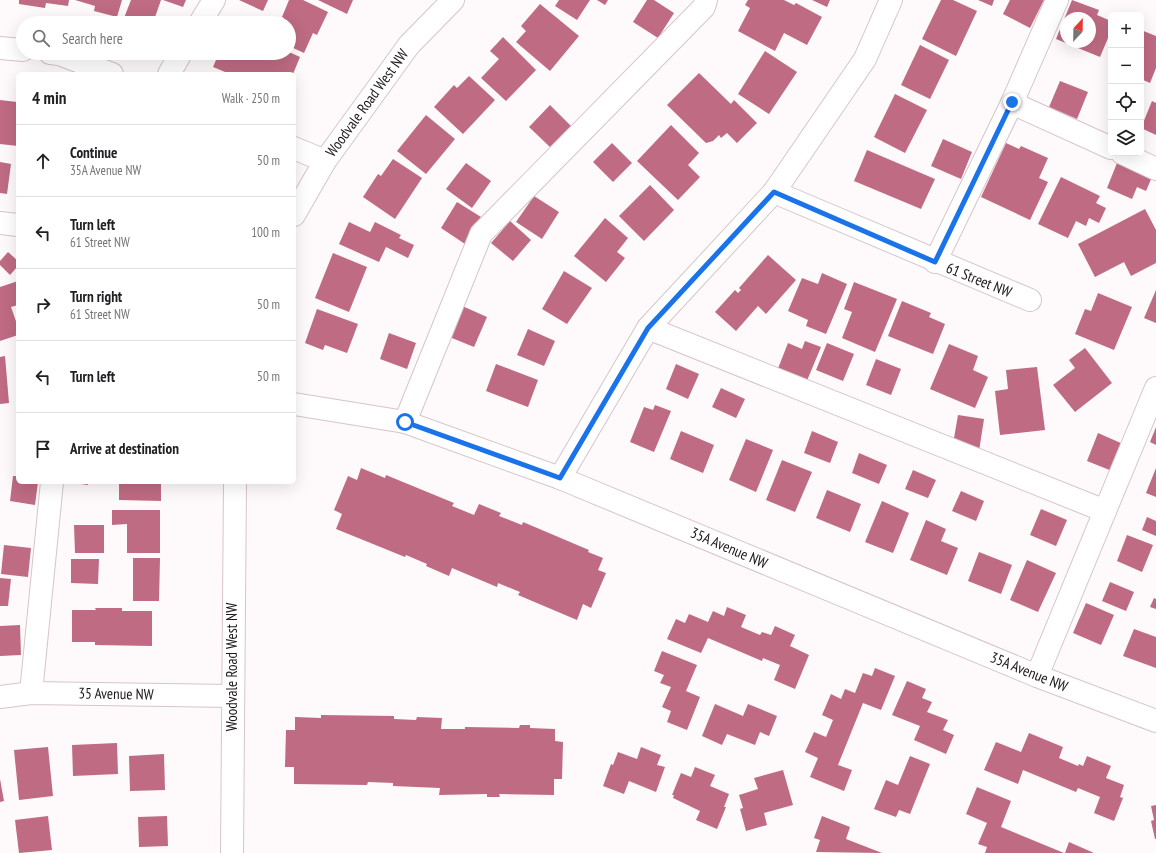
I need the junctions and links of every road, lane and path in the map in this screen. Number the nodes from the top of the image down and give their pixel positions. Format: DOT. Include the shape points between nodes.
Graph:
graph roads {
  1 [pos="214,0"];
  2 [pos="453,0"];
  3 [pos="706,0"];
  4 [pos="891,0"];
  5 [pos="1056,0"];
  6 [pos="204,16"];
  7 [pos="0,48"];
  8 [pos="16,49"];
  9 [pos="75,60"];
  10 [pos="178,60"];
  11 [pos="107,72"];
  12 [pos="170,72"];
  13 [pos="1012,102"];
  14 [pos="1108,147"];
  15 [pos="296,149"];
  16 [pos="1128,156"];
  17 [pos="325,160"];
  18 [pos="1156,169"];
  19 [pos="774,192"];
  20 [pos="296,211"];
  21 [pos="0,223"];
  22 [pos="16,225"];
  23 [pos="935,262"];
  24 [pos="1030,300"];
  25 [pos="648,328"];
  26 [pos="1156,388"];
  27 [pos="296,404"];
  28 [pos="405,422"];
  29 [pos="560,478"];
  30 [pos="52,484"];
  31 [pos="235,484"];
  32 [pos="1104,511"];
  33 [pos="1037,676"];
  34 [pos="31,693"];
  35 [pos="232,696"];
  36 [pos="0,697"];
  37 [pos="1156,721"];
  38 [pos="232,853"];
  1 -- 6 [label="street"];
  2 -- 17 [label="street, Woodvale Road West NW" via="409,45"];
  3 -- 28 [label="street" via="704,7 481,234"];
  4 -- 19 [label="street" via="865,59"];
  5 -- 13 [label="street"];
  7 -- 8 [label="street"];
  9 -- 11 [label="street"];
  10 -- 12 [label="street"];
  13 -- 14 [label="street"];
  13 -- 23 [label="street"];
  15 -- 17 [label="street"];
  16 -- 18 [label="street"];
  17 -- 20 [label="street, Woodvale Road West NW"];
  19 -- 23 [label="street, 61 Street NW"];
  19 -- 25 [label="street"];
  21 -- 22 [label="street"];
  23 -- 24 [label="street, 61 Street NW"];
  25 -- 29 [label="street"];
  25 -- 32 [label="street"];
  26 -- 32 [label="street"];
  27 -- 28 [label="street, 35A Avenue NW"];
  28 -- 29 [label="street, 35A Avenue NW"];
  29 -- 33 [label="street, 35A Avenue NW"];
  30 -- 34 [label="street"];
  31 -- 35 [label="street, Woodvale Road West NW"];
  32 -- 33 [label="street"];
  33 -- 37 [label="street, 35A Avenue NW"];
  34 -- 35 [label="street, 35 Avenue NW"];
  34 -- 36 [label="street, 35 Avenue NW"];
  35 -- 38 [label="street, Woodvale Road West NW"];
}
